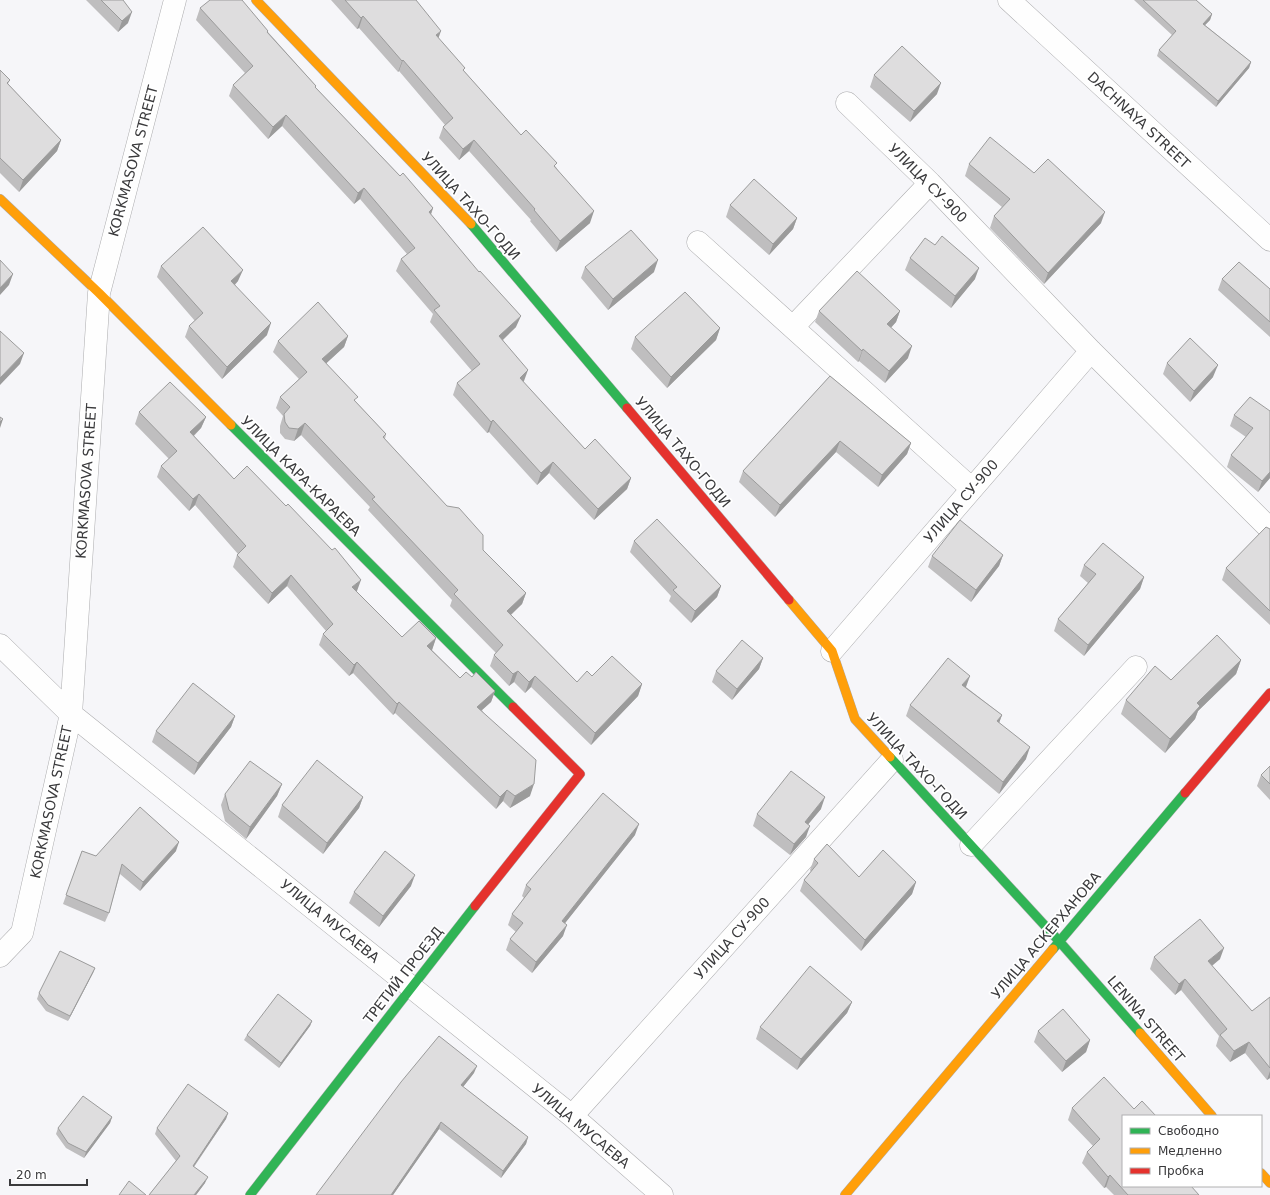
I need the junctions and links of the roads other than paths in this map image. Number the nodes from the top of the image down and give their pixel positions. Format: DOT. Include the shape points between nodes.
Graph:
graph roads {
  1 [pos="176,0"];
  2 [pos="256,0"];
  3 [pos="1009,0"];
  4 [pos="846,103"];
  5 [pos="930,183"];
  6 [pos="0,199"];
  7 [pos="1270,240"];
  8 [pos="698,242"];
  9 [pos="99,294"];
  10 [pos="793,327"];
  11 [pos="1091,350"];
  12 [pos="972,489"];
  13 [pos="1270,529"];
  14 [pos="0,645"];
  15 [pos="832,651"];
  16 [pos="1136,667"];
  17 [pos="1270,693"];
  18 [pos="71,714"];
  19 [pos="892,760"];
  20 [pos="580,774"];
  21 [pos="971,845"];
  22 [pos="1059,941"];
  23 [pos="0,956"];
  24 [pos="411,986"];
  25 [pos="1211,1115"];
  26 [pos="572,1116"];
  27 [pos="1262,1174"];
  28 [pos="1270,1183"];
  29 [pos="250,1195"];
  30 [pos="662,1195"];
  31 [pos="845,1195"];
  1 -- 9 [label="street, KORKMASOVA STREET"];
  2 -- 15 [label="street, УЛИЦА ТАХО-ГОДИ" via="468,220"];
  3 -- 7 [label="street, DACHNAYA STREET"];
  4 -- 5 [label="street, УЛИЦА СУ-900"];
  5 -- 10 [label="street"];
  5 -- 11 [label="street, УЛИЦА СУ-900"];
  6 -- 9 [label="street, УЛИЦА КАРА-КАРАЕВА"];
  8 -- 10 [label="street"];
  9 -- 18 [label="street, KORKMASOVA STREET"];
  9 -- 20 [label="street, УЛИЦА КАРА-КАРАЕВА"];
  10 -- 12 [label="street"];
  11 -- 12 [label="street, УЛИЦА СУ-900"];
  11 -- 13 [label="street, УЛИЦА СУ-900"];
  12 -- 15 [label="street, УЛИЦА СУ-900"];
  14 -- 18 [label="street, УЛИЦА МУСАЕВА"];
  15 -- 19 [label="street, УЛИЦА ТАХО-ГОДИ" via="854,719"];
  16 -- 21 [label="street"];
  17 -- 22 [label="street, УЛИЦА АСКЕРХАНОВА"];
  18 -- 23 [label="street, KORKMASOVA STREET" via="22,933"];
  18 -- 24 [label="street, УЛИЦА МУСАЕВА"];
  19 -- 21 [label="street, УЛИЦА ТАХО-ГОДИ"];
  19 -- 26 [label="street, УЛИЦА СУ-900"];
  20 -- 24 [label="street, ТРЕТИЙ ПРОЕЗД"];
  21 -- 22 [label="street, УЛИЦА ТАХО-ГОДИ"];
  22 -- 25 [label="street, LENINA STREET"];
  22 -- 31 [label="street, УЛИЦА АСКЕРХАНОВА"];
  24 -- 26 [label="street, УЛИЦА МУСАЕВА"];
  24 -- 29 [label="street, ТРЕТИЙ ПРОЕЗД"];
  26 -- 30 [label="street, УЛИЦА МУСАЕВА"];
  27 -- 28 [label="street"];
}
